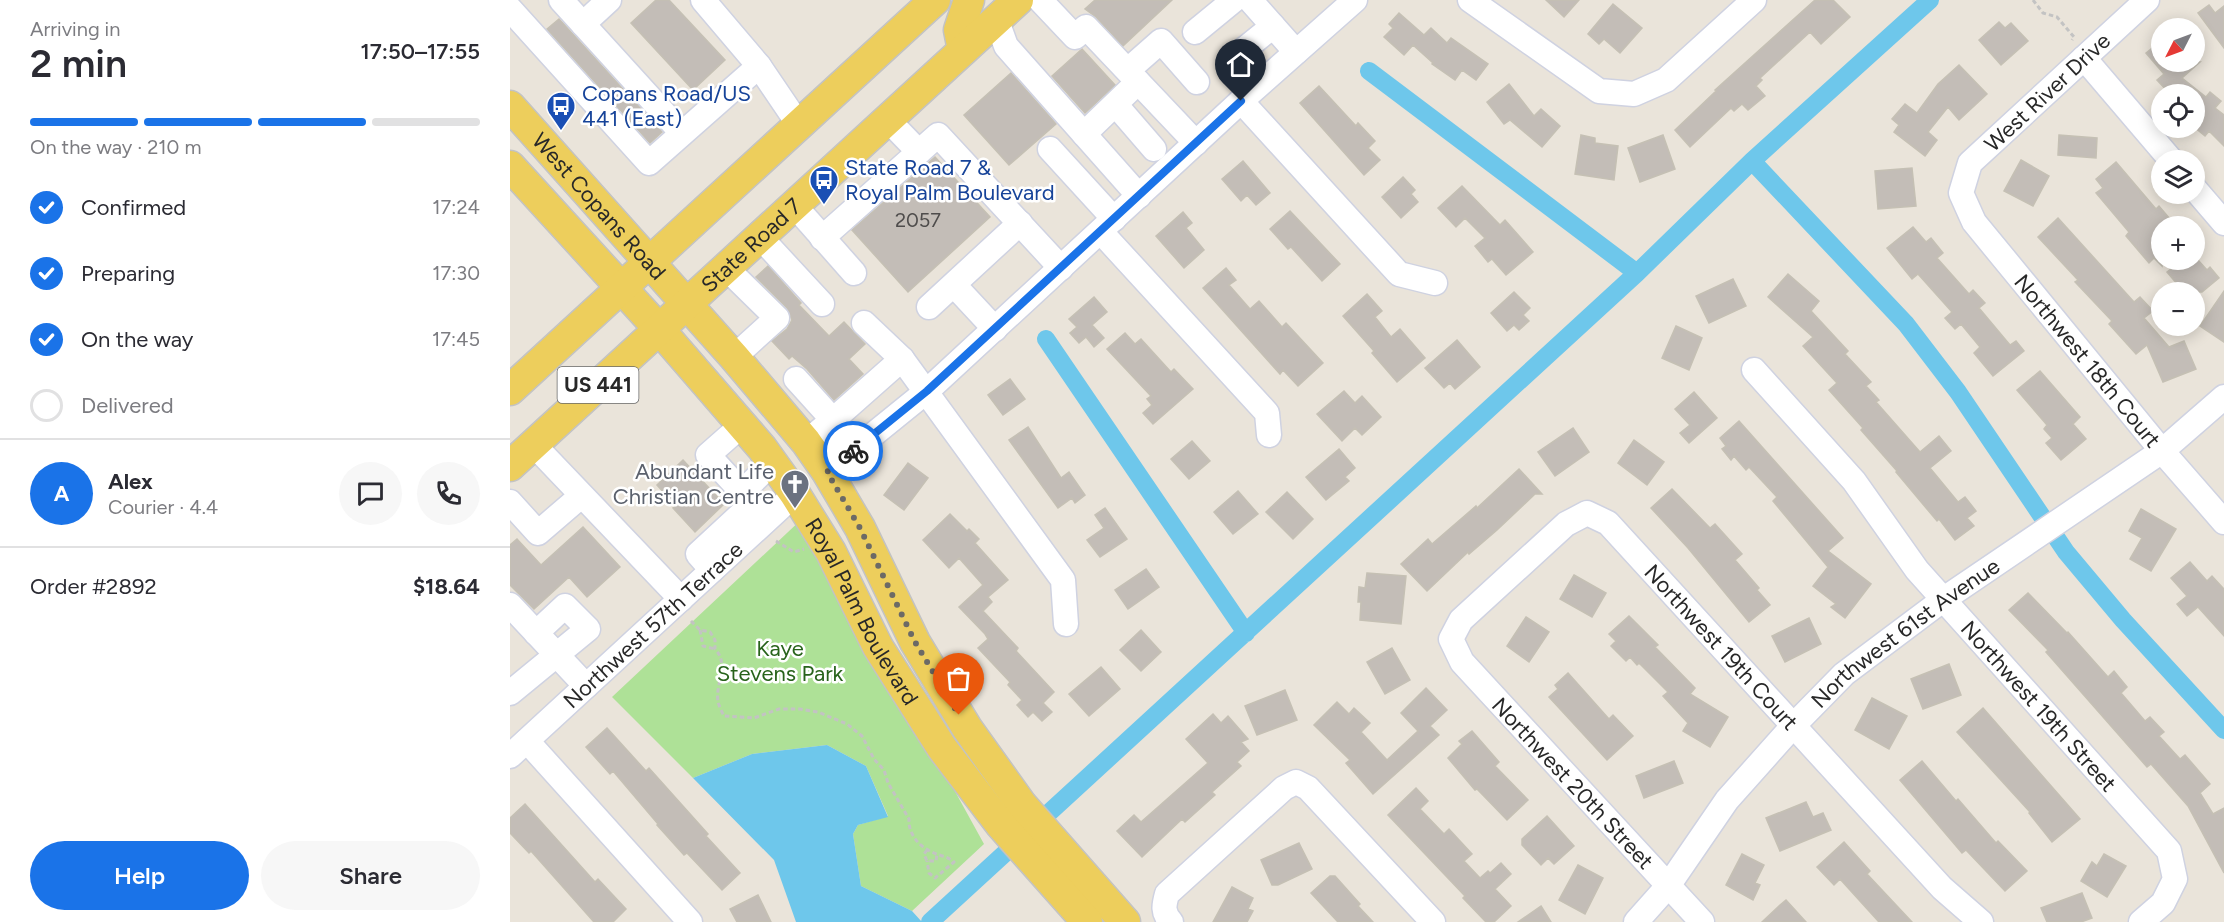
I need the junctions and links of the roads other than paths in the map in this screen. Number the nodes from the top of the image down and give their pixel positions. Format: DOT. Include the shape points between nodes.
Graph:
graph roads {
  1 [pos="561,0"];
  2 [pos="609,0"];
  3 [pos="703,0"];
  4 [pos="935,0"];
  5 [pos="969,0"];
  6 [pos="1018,0"];
  7 [pos="1040,0"];
  8 [pos="1234,0"];
  9 [pos="1250,0"];
  10 [pos="1354,0"];
  11 [pos="1470,0"];
  12 [pos="1754,0"];
  13 [pos="2147,0"];
  14 [pos="513,8"];
  15 [pos="998,21"];
  16 [pos="583,24"];
  17 [pos="1273,26"];
  18 [pos="1196,32"];
  19 [pos="963,50"];
  20 [pos="2076,51"];
  21 [pos="1296,52"];
  22 [pos="1236,56"];
  23 [pos="759,66"];
  24 [pos="1133,76"];
  25 [pos="1197,82"];
  26 [pos="1241,101"];
  27 [pos="1116,105"];
  28 [pos="510,106"];
  29 [pos="888,120"];
  30 [pos="798,125"];
  31 [pos="682,133"];
  32 [pos="1084,134"];
  33 [pos="1196,143"];
  34 [pos="1050,149"];
  35 [pos="1154,149"];
  36 [pos="2162,150"];
  37 [pos="919,152"];
  38 [pos="510,166"];
  39 [pos="1961,193"];
  40 [pos="1139,196"];
  41 [pos="2205,201"];
  42 [pos="794,205"];
  43 [pos="1020,223"];
  44 [pos="2224,223"];
  45 [pos="1107,226"];
  46 [pos="760,237"];
  47 [pos="822,238"];
  48 [pos="649,263"];
  49 [pos="726,268"];
  50 [pos="1061,268"];
  51 [pos="854,273"];
  52 [pos="1434,283"];
  53 [pos="954,285"];
  54 [pos="621,288"];
  55 [pos="687,304"];
  56 [pos="822,304"];
  57 [pos="929,308"];
  58 [pos="864,323"];
  59 [pos="659,329"];
  60 [pos="995,329"];
  61 [pos="734,357"];
  62 [pos="902,359"];
  63 [pos="1754,370"];
  64 [pos="796,379"];
  65 [pos="510,390"];
  66 [pos="927,391"];
  67 [pos="2224,397"];
  68 [pos="833,420"];
  69 [pos="742,425"];
  70 [pos="1269,435"];
  71 [pos="806,442"];
  72 [pos="533,444"];
  73 [pos="2162,451"];
  74 [pos="772,462"];
  75 [pos="510,466"];
  76 [pos="827,472"];
  77 [pos="795,494"];
  78 [pos="581,496"];
  79 [pos="510,502"];
  80 [pos="2224,522"];
  81 [pos="681,599"];
  82 [pos="1944,599"];
  83 [pos="510,605"];
  84 [pos="1066,624"];
  85 [pos="536,633"];
  86 [pos="1451,639"];
  87 [pos="558,655"];
  88 [pos="586,686"];
  89 [pos="510,693"];
  90 [pos="1793,726"];
  91 [pos="515,751"];
  92 [pos="1044,853"];
  93 [pos="1668,886"];
  94 [pos="690,922"];
  95 [pos="1087,922"];
  96 [pos="1125,922"];
  97 [pos="1171,922"];
  98 [pos="1432,922"];
  99 [pos="1636,922"];
  100 [pos="1702,922"];
  101 [pos="1981,922"];
  102 [pos="2141,922"];
  1 -- 16 [label="street"];
  2 -- 16 [label="street"];
  3 -- 23 [label="street"];
  4 -- 30 [label="main road, US 441"];
  5 -- 19 [label="main road" via="959,30"];
  6 -- 15 [label="main road, State Road 7 / US 441"];
  7 -- 24 [label="street" via="1075,37 1086,27"];
  8 -- 18 [label="street"];
  9 -- 17 [label="street"];
  10 -- 21 [label="street"];
  11 -- 12 [label="street" via="1599,91 1634,94 1666,80"];
  13 -- 20 [label="street, West River Drive"];
  14 -- 31 [label="street" via="649,163"];
  15 -- 19 [label="main road, State Road 7 / US 441"];
  15 -- 32 [label="street" via="1006,46"];
  16 -- 31 [label="street"];
  17 -- 21 [label="street"];
  17 -- 22 [label="street"];
  19 -- 29 [label="main road, State Road 7 / US 441"];
  20 -- 36 [label="street"];
  20 -- 39 [label="street, West River Drive" via="1970,163"];
  21 -- 26 [label="street"];
  23 -- 30 [label="street"];
  23 -- 31 [label="street"];
  24 -- 25 [label="street" via="1155,34"];
  24 -- 27 [label="street"];
  24 -- 33 [label="street"];
  26 -- 33 [label="street"];
  26 -- 52 [label="street" via="1399,274"];
  27 -- 32 [label="street"];
  27 -- 35 [label="street"];
  28 -- 48 [label="main road, West Copans Road"];
  29 -- 37 [label="street"];
  29 -- 42 [label="main road, State Road 7 / US 441"];
  30 -- 48 [label="main road, US 441"];
  32 -- 40 [label="street"];
  33 -- 40 [label="street"];
  34 -- 45 [label="street"];
  37 -- 43 [label="street" via="938,135"];
  37 -- 47 [label="street"];
  38 -- 54 [label="main road, West Copans Road"];
  39 -- 73 [label="street, Northwest 18th Court" via="1974,222"];
  40 -- 45 [label="street"];
  41 -- 44 [label="street"];
  42 -- 46 [label="main road, State Road 7 / US 441"];
  42 -- 47 [label="street"];
  43 -- 50 [label="street"];
  43 -- 53 [label="street"];
  45 -- 50 [label="street"];
  45 -- 70 [label="street" via="1267,413"];
  46 -- 49 [label="main road, State Road 7 / US 441"];
  46 -- 56 [label="street"];
  47 -- 51 [label="street"];
  48 -- 54 [label="main road, US 441"];
  48 -- 55 [label="main road, West Copans Road"];
  49 -- 55 [label="main road, State Road 7 / US 441"];
  49 -- 61 [label="street" via="777,318"];
  50 -- 60 [label="street"];
  53 -- 57 [label="street"];
  53 -- 60 [label="street"];
  54 -- 59 [label="main road, West Copans Road"];
  54 -- 65 [label="main road, US 441"];
  55 -- 59 [label="main road, State Road 7 / US 441"];
  55 -- 61 [label="main road, Royal Palm Boulevard"];
  58 -- 62 [label="street"];
  59 -- 69 [label="main road, Royal Palm Boulevard"];
  59 -- 72 [label="main road, State Road 7 / US 441"];
  60 -- 66 [label="street"];
  61 -- 71 [label="main road, Royal Palm Boulevard"];
  62 -- 66 [label="street"];
  62 -- 68 [label="street"];
  63 -- 82 [label="street, Northwest 19th Street" via="1854,481 1917,570"];
  64 -- 68 [label="street"];
  66 -- 76 [label="street"];
  66 -- 84 [label="street" via="1063,580"];
  67 -- 73 [label="street, Northwest 61st Avenue"];
  68 -- 71 [label="street"];
  69 -- 74 [label="main road, Royal Palm Boulevard"];
  69 -- 74 [label="street" via="708,455 742,492"];
  71 -- 76 [label="main road, Royal Palm Boulevard"];
  72 -- 75 [label="main road, State Road 7 / US 441"];
  72 -- 78 [label="street"];
  73 -- 80 [label="street, Northwest 18th Court"];
  73 -- 82 [label="street, Northwest 61st Avenue"];
  74 -- 77 [label="main road, Royal Palm Boulevard"];
  76 -- 92 [label="main road, Royal Palm Boulevard" via="860,528 915,642 1022,805"];
  77 -- 81 [label="street, Northwest 57th Terrace" via="770,531 712,570"];
  77 -- 92 [label="main road, Royal Palm Boulevard" via="831,552 884,656 942,748 1000,824"];
  78 -- 79 [label="street" via="538,533"];
  78 -- 81 [label="street"];
  81 -- 88 [label="street, Northwest 57th Terrace"];
  82 -- 90 [label="street, Northwest 61st Avenue" via="1844,674"];
  82 -- 102 [label="street, Northwest 19th Street" via="2169,851 2175,879 2163,903"];
  83 -- 85 [label="street"];
  85 -- 87 [label="street"];
  85 -- 87 [label="street" via="565,606 588,629"];
  86 -- 90 [label="street, Northwest 19th Court" via="1461,620 1566,524 1587,513 1608,523"];
  86 -- 93 [label="street, Northwest 20th Street" via="1462,662"];
  87 -- 88 [label="street"];
  87 -- 89 [label="street"];
  88 -- 91 [label="street, Northwest 57th Terrace"];
  90 -- 93 [label="street, Northwest 61st Avenue" via="1727,800"];
  90 -- 101 [label="street, Northwest 19th Court" via="1942,888"];
  91 -- 94 [label="street"];
  92 -- 95 [label="main road, Royal Palm Boulevard"];
  92 -- 96 [label="main road, Royal Palm Boulevard"];
  93 -- 99 [label="street, Northwest 61st Avenue"];
  93 -- 100 [label="street, Northwest 20th Street"];
  97 -- 98 [label="street" via="1164,907 1167,894 1284,788 1296,782 1308,788"];
}
